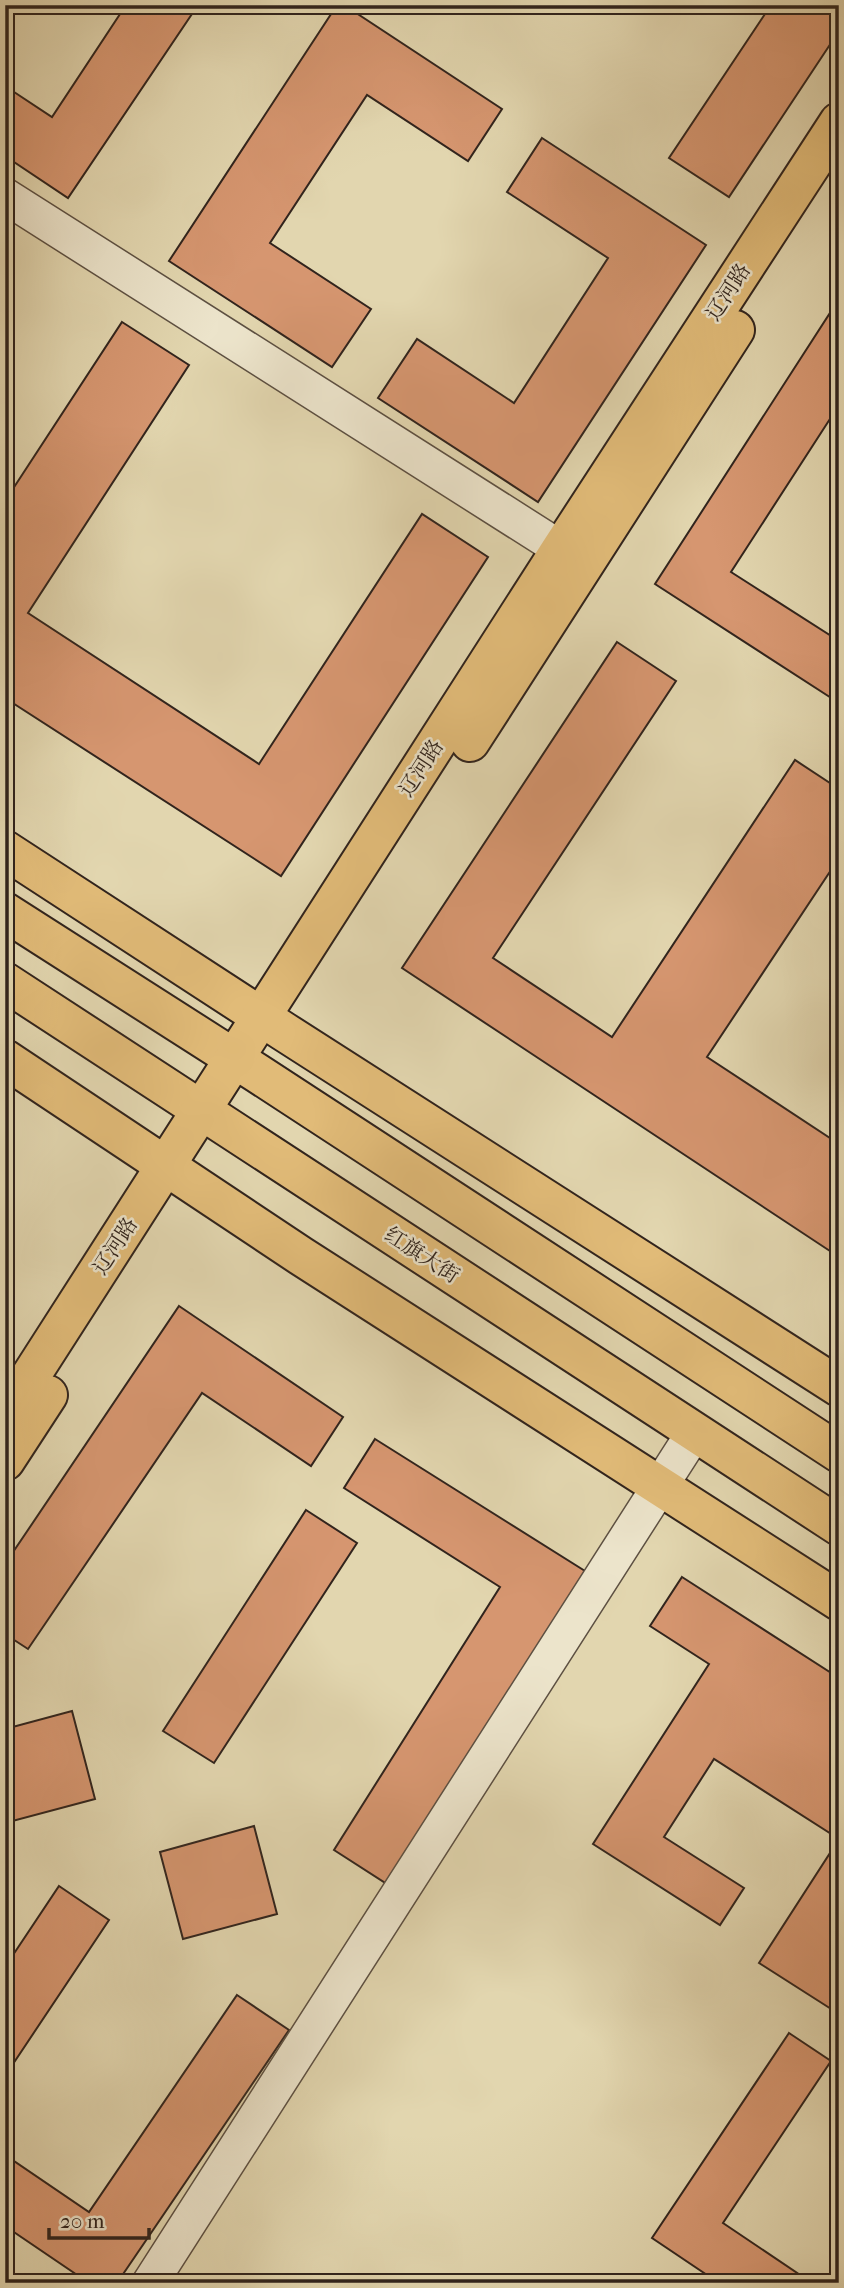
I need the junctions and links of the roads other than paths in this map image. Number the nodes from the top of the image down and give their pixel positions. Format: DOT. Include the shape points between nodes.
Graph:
graph roads {
  1 [pos="839,122"];
  2 [pos="839,170"];
  3 [pos="5,196"];
  4 [pos="561,549"];
  5 [pos="5,850"];
  6 [pos="5,912"];
  7 [pos="5,982"];
  8 [pos="273,1024"];
  9 [pos="5,1059"];
  10 [pos="246,1066"];
  11 [pos="213,1118"];
  12 [pos="177,1173"];
  13 [pos="839,1387"];
  14 [pos="5,1416"];
  15 [pos="694,1433"];
  16 [pos="839,1454"];
  17 [pos="5,1461"];
  18 [pos="660,1486"];
  19 [pos="839,1526"];
  20 [pos="839,1601"];
  21 [pos="150,2283"];
  1 -- 4 [label="main road, 辽河路"];
  2 -- 8 [label="main road, 辽河路"];
  3 -- 4 [label="street"];
  4 -- 8 [label="main road, 辽河路"];
  5 -- 8 [label="main road"];
  6 -- 10 [label="main road"];
  7 -- 11 [label="main road, 红旗大街"];
  8 -- 10 [label="main road, 辽河路"];
  8 -- 13 [label="main road"];
  9 -- 12 [label="main road"];
  10 -- 11 [label="main road, 辽河路"];
  10 -- 16 [label="main road"];
  11 -- 12 [label="main road, 辽河路"];
  11 -- 15 [label="main road, 红旗大街"];
  12 -- 14 [label="main road, 辽河路"];
  12 -- 17 [label="main road, 辽河路"];
  12 -- 18 [label="main road"];
  15 -- 18 [label="street"];
  15 -- 19 [label="main road, 红旗大街"];
  18 -- 20 [label="main road"];
  18 -- 21 [label="street"];
}
